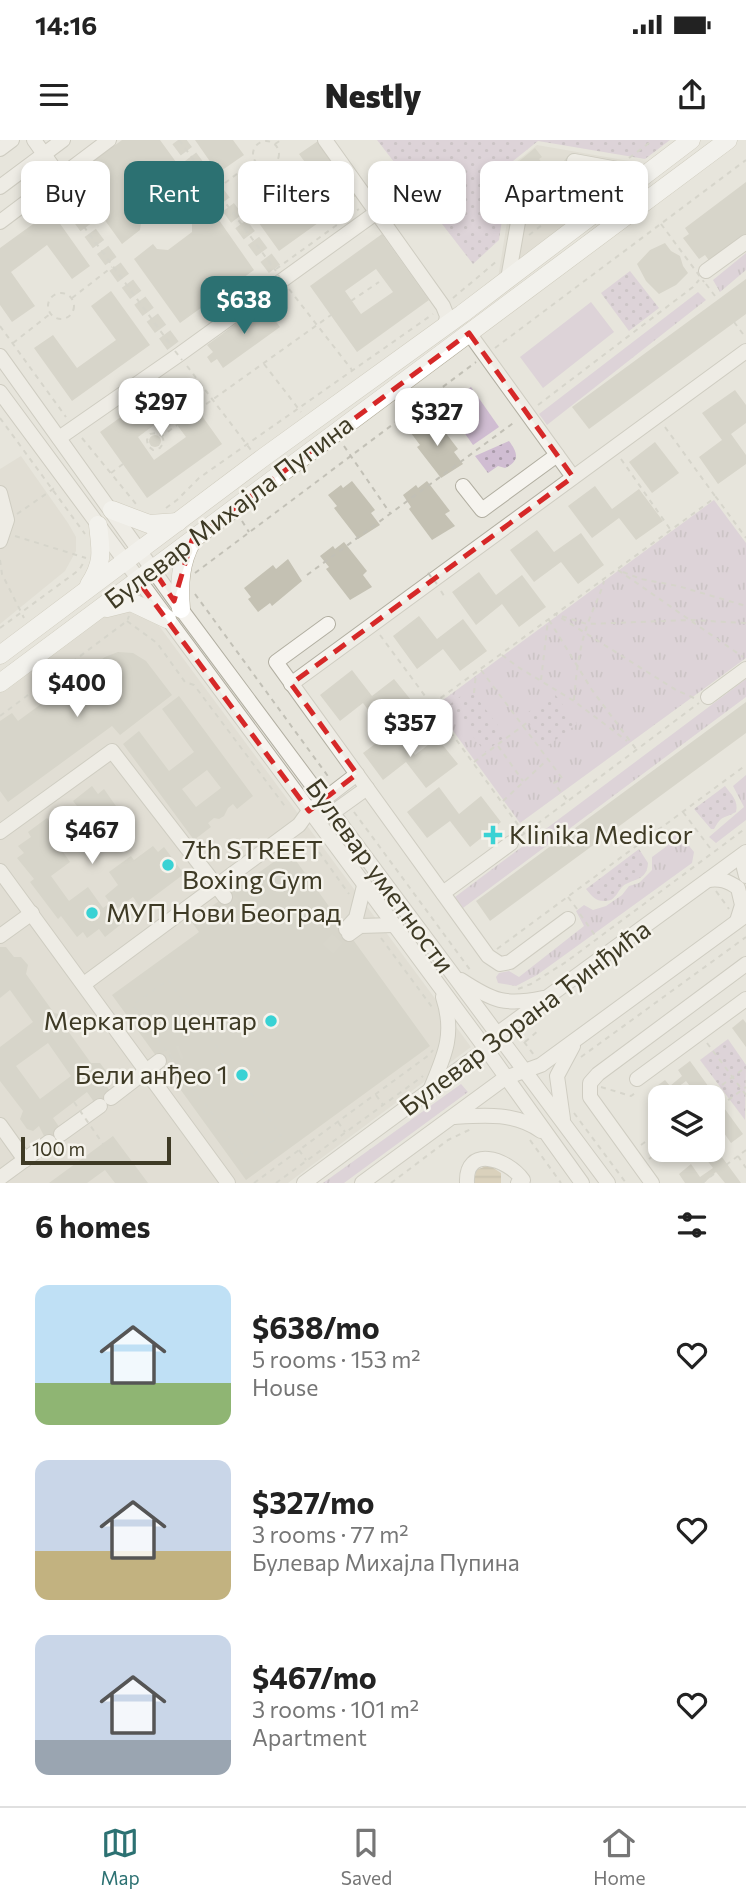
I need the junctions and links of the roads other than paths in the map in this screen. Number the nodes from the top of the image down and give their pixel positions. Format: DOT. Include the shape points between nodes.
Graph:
graph roads {
  1 [pos="12,140"];
  2 [pos="34,140"];
  3 [pos="63,140"];
  4 [pos="109,140"];
  5 [pos="325,140"];
  6 [pos="691,140"];
  7 [pos="728,140"];
  8 [pos="0,149"];
  9 [pos="44,154"];
  10 [pos="49,161"];
  11 [pos="81,161"];
  12 [pos="648,172"];
  13 [pos="0,187"];
  14 [pos="368,200"];
  15 [pos="21,206"];
  16 [pos="368,211"];
  17 [pos="0,222"];
  18 [pos="385,224"];
  19 [pos="518,224"];
  20 [pos="580,224"];
  21 [pos="746,242"];
  22 [pos="705,277"];
  23 [pos="508,279"];
  24 [pos="443,306"];
  25 [pos="462,314"];
  26 [pos="445,326"];
  27 [pos="469,333"];
  28 [pos="0,356"];
  29 [pos="743,358"];
  30 [pos="0,392"];
  31 [pos="59,438"];
  32 [pos="557,455"];
  33 [pos="573,477"];
  34 [pos="463,486"];
  35 [pos="0,493"];
  36 [pos="112,510"];
  37 [pos="178,522"];
  38 [pos="4,525"];
  39 [pos="92,530"];
  40 [pos="192,540"];
  41 [pos="141,550"];
  42 [pos="125,562"];
  43 [pos="153,569"];
  44 [pos="138,580"];
  45 [pos="84,593"];
  46 [pos="97,611"];
  47 [pos="174,614"];
  48 [pos="328,624"];
  49 [pos="0,655"];
  50 [pos="746,669"];
  51 [pos="0,684"];
  52 [pos="291,684"];
  53 [pos="708,697"];
  54 [pos="357,774"];
  55 [pos="367,788"];
  56 [pos="324,799"];
  57 [pos="309,811"];
  58 [pos="334,812"];
  59 [pos="299,824"];
  60 [pos="318,824"];
  61 [pos="0,832"];
  62 [pos="511,843"];
  63 [pos="746,854"];
  64 [pos="0,871"];
  65 [pos="746,876"];
  66 [pos="708,880"];
  67 [pos="364,886"];
  68 [pos="223,889"];
  69 [pos="443,893"];
  70 [pos="32,913"];
  71 [pos="741,918"];
  72 [pos="568,919"];
  73 [pos="393,925"];
  74 [pos="0,936"];
  75 [pos="746,964"];
  76 [pos="453,975"];
  77 [pos="84,984"];
  78 [pos="441,989"];
  79 [pos="548,997"];
  80 [pos="746,999"];
  81 [pos="497,1034"];
  82 [pos="581,1036"];
  83 [pos="486,1049"];
  84 [pos="162,1065"];
  85 [pos="525,1070"];
  86 [pos="147,1072"];
  87 [pos="505,1078"];
  88 [pos="637,1079"];
  89 [pos="429,1091"];
  90 [pos="452,1117"];
  91 [pos="564,1124"];
  92 [pos="0,1125"];
  93 [pos="547,1136"];
  94 [pos="25,1160"];
  95 [pos="0,1178"];
  96 [pos="228,1183"];
  97 [pos="304,1183"];
  98 [pos="362,1183"];
  99 [pos="467,1183"];
  100 [pos="518,1183"];
  101 [pos="582,1183"];
  102 [pos="608,1183"];
  103 [pos="652,1183"];
  1 -- 8 [label="street"];
  2 -- 9 [label="street"];
  3 -- 9 [label="street"];
  4 -- 11 [label="street"];
  5 -- 14 [label="street"];
  6 -- 12 [label="main road, Булевар Михајла Пупина"];
  7 -- 27 [label="main road, Булевар Михајла Пупина"];
  9 -- 10 [label="street"];
  9 -- 13 [label="street"];
  15 -- 17 [label="street"];
  16 -- 31 [label="street" via="180,354"];
  18 -- 24 [label="street"];
  19 -- 23 [label="street"];
  20 -- 23 [label="main road, Булевар Михајла Пупина"];
  21 -- 22 [label="street"];
  23 -- 25 [label="main road, Булевар Михајла Пупина"];
  24 -- 25 [label="street"];
  24 -- 26 [label="street"];
  25 -- 26 [label="main road, Булевар Михајла Пупина"];
  26 -- 37 [label="main road, Булевар Михајла Пупина"];
  27 -- 32 [label="street"];
  27 -- 40 [label="main road, Булевар Михајла Пупина"];
  28 -- 31 [label="street, Булевар уметности"];
  29 -- 33 [label="street"];
  30 -- 39 [label="street, Булевар уметности" via="65,480"];
  31 -- 36 [label="street, Булевар уметности"];
  32 -- 33 [label="street"];
  32 -- 34 [label="street" via="482,510"];
  33 -- 52 [label="street"];
  35 -- 38 [label="street"];
  36 -- 37 [label="main road" via="149,524"];
  36 -- 41 [label="street, Булевар уметности"];
  37 -- 41 [label="main road, Булевар Михајла Пупина"];
  39 -- 42 [label="street, Булевар уметности"];
  39 -- 45 [label="main road" via="101,561"];
  40 -- 43 [label="main road, Булевар Михајла Пупина"];
  40 -- 47 [label="main road" via="184,555"];
  41 -- 42 [label="main road, Булевар Михајла Пупина"];
  41 -- 43 [label="street, Булевар уметности"];
  42 -- 44 [label="street, Булевар уметности"];
  42 -- 45 [label="main road, Булевар Михајла Пупина"];
  43 -- 44 [label="main road, Булевар Михајла Пупина"];
  43 -- 47 [label="street, Булевар уметности"];
  44 -- 46 [label="main road, Булевар Михајла Пупина"];
  44 -- 47 [label="street, Булевар уметности"];
  45 -- 49 [label="main road, Булевар Михајла Пупина"];
  46 -- 47 [label="main road" via="131,602"];
  46 -- 51 [label="main road, Булевар Михајла Пупина"];
  47 -- 56 [label="street, Булевар уметности"];
  47 -- 57 [label="street, Булевар уметности"];
  48 -- 52 [label="street, Булевар уметности" via="276,662"];
  50 -- 53 [label="street"];
  52 -- 54 [label="street, Булевар уметности"];
  54 -- 55 [label="street, Булевар уметности"];
  54 -- 56 [label="street"];
  55 -- 58 [label="street"];
  55 -- 69 [label="street, Булевар уметности"];
  56 -- 57 [label="street"];
  56 -- 58 [label="street, Булевар уметности"];
  57 -- 59 [label="street"];
  57 -- 60 [label="street, Булевар уметности"];
  58 -- 60 [label="street"];
  58 -- 76 [label="street, Булевар уметности"];
  59 -- 60 [label="street"];
  59 -- 68 [label="street"];
  60 -- 67 [label="street, Булевар уметности"];
  61 -- 68 [label="street" via="112,751"];
  62 -- 69 [label="street"];
  63 -- 65 [label="street"];
  63 -- 66 [label="street, Булевар Зорана Ђинђића"];
  64 -- 70 [label="street"];
  66 -- 71 [label="street" via="727,881 738,888"];
  66 -- 79 [label="street, Булевар Зорана Ђинђића"];
  67 -- 73 [label="street, Булевар уметности"];
  67 -- 73 [label="street" via="356,918 347,932 360,926"];
  68 -- 77 [label="street"];
  69 -- 72 [label="street, Булевар уметности" via="488,956 500,964 510,962"];
  70 -- 74 [label="street"];
  70 -- 77 [label="street"];
  71 -- 82 [label="street, Булевар Зорана Ђинђића"];
  73 -- 78 [label="street, Булевар уметности"];
  75 -- 103 [label="street" via="590,1083 590,1097"];
  76 -- 79 [label="street" via="500,1001"];
  76 -- 81 [label="street, Булевар уметности"];
  77 -- 86 [label="street"];
  78 -- 83 [label="street, Булевар уметности"];
  78 -- 89 [label="street" via="450,1031"];
  79 -- 81 [label="street, Булевар Зорана Ђинђића"];
  80 -- 88 [label="street"];
  81 -- 83 [label="street, Булевар Зорана Ђинђића"];
  81 -- 85 [label="street, Булевар уметности"];
  82 -- 85 [label="street, Булевар Зорана Ђинђића" via="541,1065"];
  82 -- 91 [label="street" via="557,1076"];
  83 -- 87 [label="street, Булевар уметности"];
  83 -- 89 [label="street, Булевар Зорана Ђинђића"];
  84 -- 86 [label="street" via="163,1072"];
  85 -- 87 [label="street, Булевар Зорана Ђинђића"];
  85 -- 91 [label="street, Булевар уметности"];
  86 -- 94 [label="street"];
  86 -- 96 [label="street"];
  87 -- 90 [label="street, Булевар Зорана Ђинђића"];
  87 -- 93 [label="street, Булевар уметности"];
  89 -- 97 [label="street, Булевар Зорана Ђинђића"];
  90 -- 93 [label="street" via="503,1116 529,1123"];
  90 -- 98 [label="street, Булевар Зорана Ђинђића"];
  91 -- 102 [label="street, Булевар уметности"];
  92 -- 94 [label="street"];
  93 -- 101 [label="street, Булевар уметности"];
  94 -- 95 [label="street"];
  99 -- 100 [label="street" via="470,1167 491,1159 513,1168 523,1180"];
}
